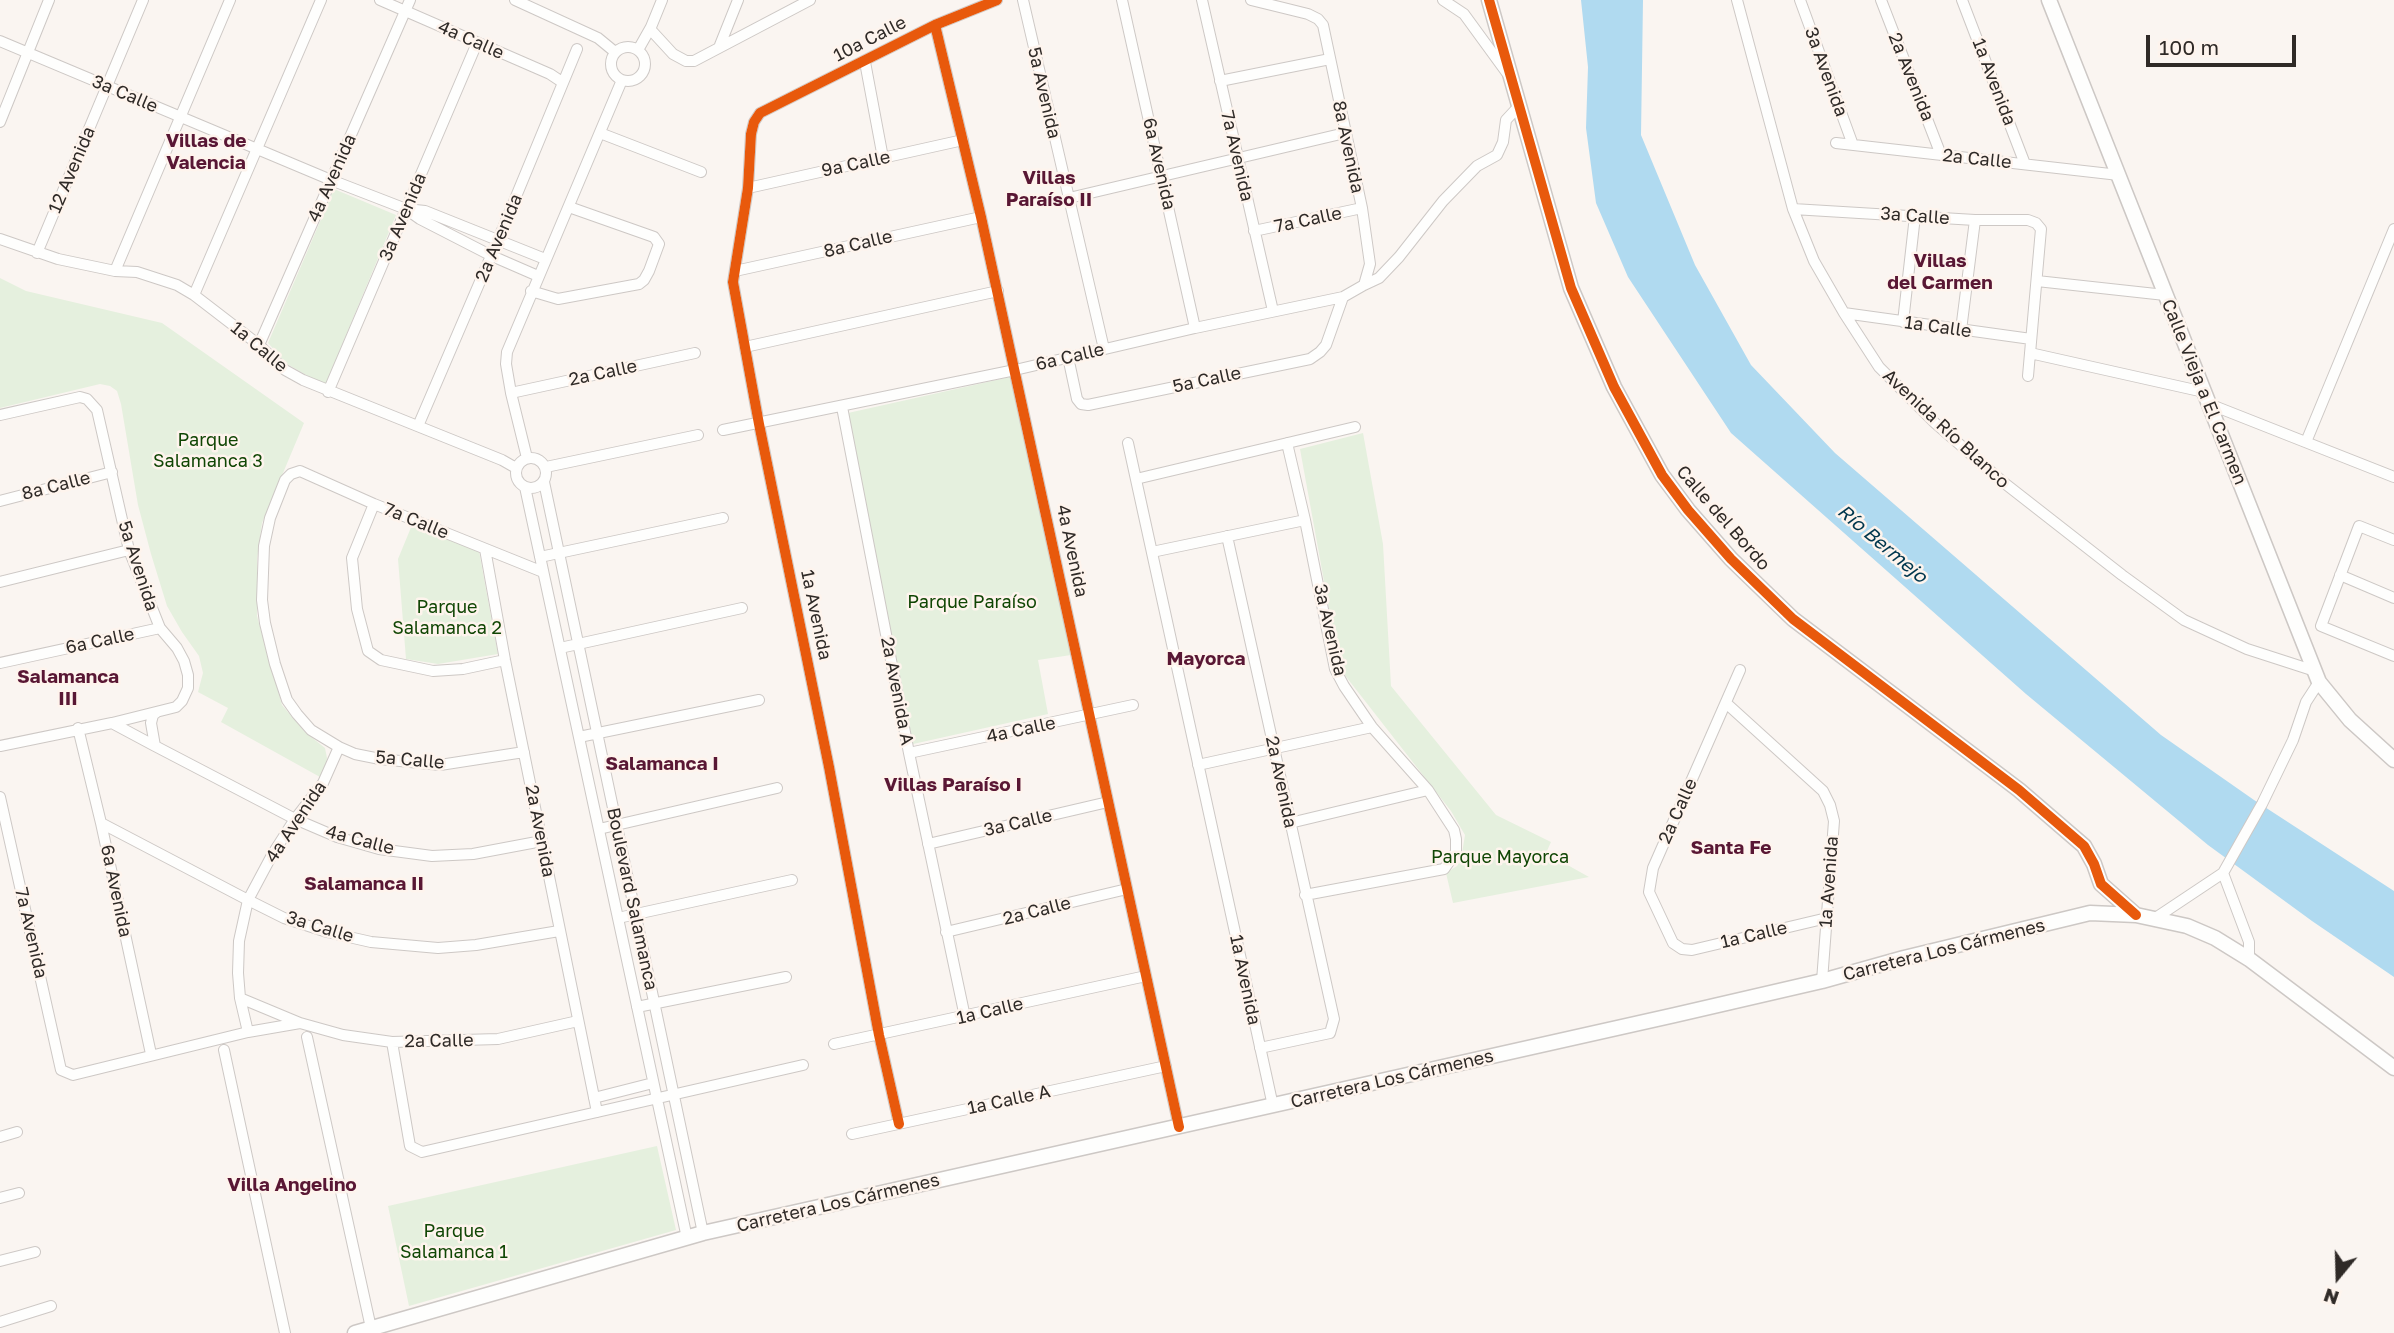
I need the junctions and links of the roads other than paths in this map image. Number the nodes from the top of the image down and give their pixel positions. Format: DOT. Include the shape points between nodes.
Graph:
graph roads {
  1 [pos="49,0"];
  2 [pos="144,0"];
  3 [pos="230,0"];
  4 [pos="321,0"];
  5 [pos="380,0"];
  6 [pos="410,0"];
  7 [pos="516,0"];
  8 [pos="662,0"];
  9 [pos="738,0"];
  10 [pos="810,0"];
  11 [pos="997,0"];
  12 [pos="1023,0"];
  13 [pos="1122,0"];
  14 [pos="1202,0"];
  15 [pos="1251,0"];
  16 [pos="1443,0"];
  17 [pos="1489,0"];
  18 [pos="1737,0"];
  19 [pos="1800,0"];
  20 [pos="1881,0"];
  21 [pos="1962,0"];
  22 [pos="2049,0"];
  23 [pos="1459,4"];
  24 [pos="405,11"];
  25 [pos="935,24"];
  26 [pos="650,29"];
  27 [pos="0,41"];
  28 [pos="477,43"];
  29 [pos="720,46"];
  30 [pos="577,49"];
  31 [pos="638,50"];
  32 [pos="615,52"];
  33 [pos="27,53"];
  34 [pos="1330,59"];
  35 [pos="865,62"];
  36 [pos="1511,79"];
  37 [pos="622,80"];
  38 [pos="1220,81"];
  39 [pos="562,82"];
  40 [pos="107,87"];
  41 [pos="1519,106"];
  42 [pos="760,113"];
  43 [pos="180,118"];
  44 [pos="0,122"];
  45 [pos="600,133"];
  46 [pos="1345,134"];
  47 [pos="963,140"];
  48 [pos="1836,143"];
  49 [pos="1853,145"];
  50 [pos="257,149"];
  51 [pos="1941,155"];
  52 [pos="883,158"];
  53 [pos="1238,159"];
  54 [pos="2025,164"];
  55 [pos="701,172"];
  56 [pos="2119,175"];
  57 [pos="1161,176"];
  58 [pos="331,180"];
  59 [pos="748,188"];
  60 [pos="1069,198"];
  61 [pos="569,207"];
  62 [pos="1362,208"];
  63 [pos="406,209"];
  64 [pos="1793,209"];
  65 [pos="1915,216"];
  66 [pos="981,217"];
  67 [pos="1975,220"];
  68 [pos="2394,229"];
  69 [pos="1254,231"];
  70 [pos="0,239"];
  71 [pos="498,240"];
  72 [pos="37,253"];
  73 [pos="492,256"];
  74 [pos="545,259"];
  75 [pos="115,271"];
  76 [pos="735,271"];
  77 [pos="538,275"];
  78 [pos="1366,281"];
  79 [pos="2038,281"];
  80 [pos="531,290"];
  81 [pos="998,291"];
  82 [pos="194,295"];
  83 [pos="2165,295"];
  84 [pos="1343,297"];
  85 [pos="1273,311"];
  86 [pos="1844,313"];
  87 [pos="1903,322"];
  88 [pos="1195,328"];
  89 [pos="1961,330"];
  90 [pos="2032,339"];
  91 [pos="259,345"];
  92 [pos="745,347"];
  93 [pos="1104,349"];
  94 [pos="2030,352"];
  95 [pos="695,353"];
  96 [pos="1068,358"];
  97 [pos="1015,370"];
  98 [pos="2028,376"];
  99 [pos="328,392"];
  100 [pos="511,393"];
  101 [pos="2206,398"];
  102 [pos="842,407"];
  103 [pos="0,415"];
  104 [pos="759,424"];
  105 [pos="418,426"];
  106 [pos="1355,426"];
  107 [pos="723,430"];
  108 [pos="698,435"];
  109 [pos="2306,442"];
  110 [pos="1128,443"];
  111 [pos="1287,443"];
  112 [pos="527,458"];
  113 [pos="545,467"];
  114 [pos="516,468"];
  115 [pos="112,472"];
  116 [pos="2394,477"];
  117 [pos="1136,480"];
  118 [pos="544,482"];
  119 [pos="525,487"];
  120 [pos="0,501"];
  121 [pos="374,503"];
  122 [pos="723,518"];
  123 [pos="1306,520"];
  124 [pos="1227,536"];
  125 [pos="2394,540"];
  126 [pos="485,549"];
  127 [pos="129,550"];
  128 [pos="1152,552"];
  129 [pos="559,553"];
  130 [pos="540,557"];
  131 [pos="543,572"];
  132 [pos="2340,575"];
  133 [pos="0,582"];
  134 [pos="2394,598"];
  135 [pos="742,608"];
  136 [pos="160,628"];
  137 [pos="578,644"];
  138 [pos="560,648"];
  139 [pos="2394,656"];
  140 [pos="505,660"];
  141 [pos="0,663"];
  142 [pos="1740,670"];
  143 [pos="2317,677"];
  144 [pos="759,700"];
  145 [pos="1726,703"];
  146 [pos="1133,705"];
  147 [pos="158,712"];
  148 [pos="1090,715"];
  149 [pos="111,723"];
  150 [pos="1372,727"];
  151 [pos="78,729"];
  152 [pos="597,734"];
  153 [pos="579,737"];
  154 [pos="0,746"];
  155 [pos="155,746"];
  156 [pos="338,747"];
  157 [pos="1274,748"];
  158 [pos="524,752"];
  159 [pos="909,753"];
  160 [pos="2394,760"];
  161 [pos="1198,765"];
  162 [pos="777,788"];
  163 [pos="1428,790"];
  164 [pos="0,797"];
  165 [pos="1108,802"];
  166 [pos="295,819"];
  167 [pos="101,822"];
  168 [pos="1290,823"];
  169 [pos="616,824"];
  170 [pos="599,829"];
  171 [pos="542,841"];
  172 [pos="928,844"];
  173 [pos="2223,873"];
  174 [pos="792,880"];
  175 [pos="2101,884"];
  176 [pos="1127,889"];
  177 [pos="1305,895"];
  178 [pos="248,900"];
  179 [pos="2090,913"];
  180 [pos="635,915"];
  181 [pos="2136,915"];
  182 [pos="618,918"];
  183 [pos="1826,918"];
  184 [pos="2154,919"];
  185 [pos="559,930"];
  186 [pos="947,932"];
  187 [pos="1682,949"];
  188 [pos="2249,959"];
  189 [pos="1146,976"];
  190 [pos="786,977"];
  191 [pos="1822,981"];
  192 [pos="240,998"];
  193 [pos="654,1004"];
  194 [pos="637,1007"];
  195 [pos="965,1017"];
  196 [pos="578,1021"];
  197 [pos="300,1023"];
  198 [pos="248,1032"];
  199 [pos="879,1035"];
  200 [pos="307,1037"];
  201 [pos="392,1042"];
  202 [pos="834,1044"];
  203 [pos="1260,1048"];
  204 [pos="224,1050"];
  205 [pos="151,1054"];
  206 [pos="803,1065"];
  207 [pos="1166,1066"];
  208 [pos="2394,1068"];
  209 [pos="61,1070"];
  210 [pos="653,1083"];
  211 [pos="673,1095"];
  212 [pos="594,1098"];
  213 [pos="657,1098"];
  214 [pos="1273,1107"];
  215 [pos="597,1112"];
  216 [pos="899,1124"];
  217 [pos="1179,1127"];
  218 [pos="17,1132"];
  219 [pos="852,1134"];
  220 [pos="0,1137"];
  221 [pos="19,1193"];
  222 [pos="0,1198"];
  223 [pos="703,1233"];
  224 [pos="687,1238"];
  225 [pos="35,1252"];
  226 [pos="0,1261"];
  227 [pos="51,1306"];
  228 [pos="0,1322"];
  229 [pos="371,1328"];
  230 [pos="285,1333"];
  231 [pos="355,1333"];
  1 -- 33 [label="street"];
  2 -- 40 [label="street, 12 Avenida"];
  3 -- 43 [label="street"];
  4 -- 50 [label="street"];
  5 -- 24 [label="street, 4a Calle"];
  6 -- 24 [label="street, 4a Avenida"];
  7 -- 32 [label="street" via="598,38"];
  8 -- 26 [label="street"];
  9 -- 29 [label="street"];
  10 -- 29 [label="street"];
  11 -- 25 [label="street, 10a Calle"];
  12 -- 60 [label="street, 5a Avenida"];
  13 -- 57 [label="street, 6a Avenida"];
  14 -- 38 [label="street, 7a Avenida"];
  15 -- 34 [label="street, 8a Avenida" via="1318,19"];
  16 -- 23 [label="street"];
  17 -- 36 [label="main road, Calle del Bordo"];
  18 -- 64 [label="street, Avenida Río Blanco"];
  19 -- 49 [label="street, 3a Avenida"];
  20 -- 51 [label="street, 2a Avenida"];
  21 -- 54 [label="street, 1a Avenida"];
  22 -- 56 [label="main road, Calle Vieja a El Carmen"];
  23 -- 36 [label="street"];
  24 -- 28 [label="street, 4a Calle"];
  24 -- 58 [label="street, 4a Avenida"];
  25 -- 35 [label="street, 10a Calle"];
  25 -- 47 [label="street, 4a Avenida"];
  26 -- 29 [label="street" via="686,61"];
  26 -- 31 [label="street"];
  27 -- 33 [label="street, 3a Calle"];
  28 -- 39 [label="street, 4a Calle"];
  28 -- 63 [label="street, 3a Avenida"];
  30 -- 39 [label="street, 2a Avenida"];
  31 -- 32 [label="street" via="626,47"];
  31 -- 37 [label="street" via="646,61 643,73 635,80"];
  32 -- 37 [label="street" via="611,66"];
  33 -- 40 [label="street, 3a Calle"];
  33 -- 44 [label="street"];
  34 -- 38 [label="street"];
  34 -- 46 [label="street, 8a Avenida"];
  35 -- 42 [label="street, 10a Calle"];
  35 -- 52 [label="street"];
  36 -- 41 [label="main road, Calle del Bordo"];
  37 -- 45 [label="street"];
  38 -- 53 [label="street, 7a Avenida"];
  39 -- 71 [label="street, 2a Avenida"];
  40 -- 43 [label="street, 3a Calle"];
  40 -- 72 [label="street, 12 Avenida"];
  41 -- 78 [label="street, 6a Calle" via="1506,120 1497,155 1477,166 1443,201 1379,278"];
  41 -- 175 [label="main road, Calle del Bordo" via="1572,288 1614,387 1662,475 1688,510 1793,619 2019,789 2084,846"];
  42 -- 59 [label="street, 1a Avenida" via="751,134"];
  43 -- 50 [label="street, 3a Calle"];
  43 -- 75 [label="street"];
  45 -- 55 [label="street"];
  45 -- 61 [label="street"];
  46 -- 53 [label="street"];
  46 -- 62 [label="street, 8a Avenida"];
  47 -- 52 [label="street, 9a Calle"];
  47 -- 66 [label="street, 4a Avenida"];
  48 -- 49 [label="street, 2a Calle"];
  49 -- 51 [label="street, 2a Calle"];
  50 -- 58 [label="street, 3a Calle"];
  50 -- 82 [label="street"];
  51 -- 54 [label="street, 2a Calle"];
  52 -- 59 [label="street, 9a Calle"];
  53 -- 57 [label="street"];
  53 -- 69 [label="street, 7a Avenida"];
  54 -- 56 [label="street, 2a Calle"];
  56 -- 83 [label="main road, Calle Vieja a El Carmen"];
  57 -- 60 [label="street"];
  57 -- 88 [label="street, 6a Avenida"];
  58 -- 63 [label="street, 3a Calle"];
  58 -- 91 [label="street, 4a Avenida"];
  59 -- 76 [label="street, 1a Avenida"];
  60 -- 93 [label="street, 5a Avenida"];
  61 -- 74 [label="street"];
  61 -- 80 [label="street" via="654,237 659,244 649,271 639,284 558,299"];
  62 -- 69 [label="street, 7a Calle"];
  62 -- 78 [label="street, 8a Avenida" via="1370,264"];
  63 -- 71 [label="street, 3a Calle" via="425,211"];
  63 -- 73 [label="street, 3a Calle"];
  63 -- 99 [label="street, 3a Avenida"];
  64 -- 65 [label="street, 3a Calle"];
  64 -- 86 [label="street, Avenida Río Blanco" via="1814,261"];
  65 -- 67 [label="street, 3a Calle"];
  65 -- 87 [label="street"];
  66 -- 76 [label="street, 8a Calle"];
  66 -- 81 [label="street, 4a Avenida"];
  67 -- 79 [label="street, 3a Calle" via="2036,223 2041,229"];
  67 -- 89 [label="street"];
  68 -- 109 [label="street"];
  69 -- 85 [label="street, 7a Avenida"];
  70 -- 72 [label="street, 1a Calle"];
  71 -- 73 [label="street, 2a Avenida"];
  71 -- 74 [label="street, 3a Calle"];
  72 -- 75 [label="street, 1a Calle"];
  73 -- 77 [label="street, 3a Calle"];
  73 -- 105 [label="street, 2a Avenida"];
  74 -- 77 [label="street"];
  75 -- 82 [label="street, 1a Calle" via="155,277"];
  76 -- 92 [label="street, 1a Avenida"];
  77 -- 80 [label="street"];
  78 -- 84 [label="street, 6a Calle"];
  79 -- 83 [label="street"];
  79 -- 90 [label="street"];
  80 -- 100 [label="street" via="507,352"];
  81 -- 92 [label="street"];
  81 -- 97 [label="street, 4a Avenida"];
  82 -- 91 [label="street, 1a Calle"];
  83 -- 101 [label="main road, Calle Vieja a El Carmen"];
  84 -- 85 [label="street, 6a Calle"];
  84 -- 96 [label="street, 5a Calle" via="1326,345 1310,359 1088,405 1077,398"];
  85 -- 88 [label="street, 6a Calle"];
  86 -- 87 [label="street, 1a Calle"];
  86 -- 143 [label="street, Avenida Río Blanco" via="1879,367 1935,423 2122,575 2184,620"];
  87 -- 89 [label="street, 1a Calle"];
  88 -- 93 [label="street, 6a Calle"];
  89 -- 90 [label="street, 1a Calle"];
  90 -- 94 [label="street"];
  91 -- 99 [label="street, 1a Calle" via="285,370"];
  92 -- 104 [label="street, 1a Avenida"];
  93 -- 96 [label="street, 6a Calle"];
  94 -- 98 [label="street"];
  94 -- 101 [label="street"];
  95 -- 100 [label="street, 2a Calle"];
  96 -- 97 [label="street, 6a Calle"];
  97 -- 102 [label="street, 6a Calle"];
  97 -- 148 [label="street, 4a Avenida"];
  99 -- 105 [label="street, 1a Calle"];
  100 -- 112 [label="street"];
  101 -- 109 [label="street"];
  101 -- 143 [label="main road, Calle Vieja a El Carmen"];
  102 -- 104 [label="street, 6a Calle"];
  102 -- 159 [label="street, 2a Avenida A"];
  103 -- 115 [label="street, 5a Avenida" via="72,398 87,399 97,410"];
  104 -- 107 [label="street, 6a Calle"];
  104 -- 199 [label="street, 1a Avenida"];
  105 -- 114 [label="street, 1a Calle"];
  106 -- 111 [label="street"];
  108 -- 113 [label="street"];
  109 -- 116 [label="street"];
  110 -- 117 [label="street, 1a Avenida"];
  111 -- 117 [label="street"];
  111 -- 123 [label="street, 3a Avenida"];
  112 -- 113 [label="street" via="538,459"];
  112 -- 114 [label="street"];
  113 -- 118 [label="street"];
  114 -- 119 [label="street" via="517,479"];
  115 -- 120 [label="street, 8a Calle"];
  115 -- 127 [label="street, 5a Avenida"];
  117 -- 128 [label="street, 1a Avenida"];
  118 -- 119 [label="street" via="535,488"];
  118 -- 129 [label="street, Boulevard Salamanca"];
  119 -- 130 [label="street, Boulevard Salamanca"];
  121 -- 126 [label="street, 7a Calle"];
  121 -- 140 [label="street" via="352,558 368,651 381,660 433,671"];
  121 -- 156 [label="street, 7a Calle" via="300,471 290,474 270,518 264,546 265,623 287,700 311,730"];
  122 -- 129 [label="street"];
  123 -- 124 [label="street"];
  123 -- 150 [label="street, 3a Avenida" via="1335,669"];
  124 -- 128 [label="street"];
  124 -- 157 [label="street, 2a Avenida"];
  125 -- 132 [label="street" via="2359,526"];
  126 -- 131 [label="street, 7a Calle"];
  126 -- 140 [label="street, 2a Avenida"];
  127 -- 133 [label="street"];
  127 -- 136 [label="street, 5a Avenida"];
  128 -- 161 [label="street, 1a Avenida"];
  129 -- 130 [label="street"];
  129 -- 137 [label="street, Boulevard Salamanca"];
  130 -- 131 [label="street, Boulevard Salamanca"];
  131 -- 138 [label="street, Boulevard Salamanca"];
  132 -- 134 [label="street"];
  132 -- 139 [label="street" via="2321,626"];
  135 -- 137 [label="street"];
  136 -- 141 [label="street, 6a Calle"];
  136 -- 147 [label="street, 5a Avenida" via="184,661 188,688 176,707"];
  137 -- 138 [label="street"];
  137 -- 152 [label="street, Boulevard Salamanca"];
  138 -- 153 [label="street, Boulevard Salamanca"];
  140 -- 158 [label="street, 2a Avenida"];
  142 -- 145 [label="street, 2a Calle"];
  143 -- 160 [label="main road, Calle Vieja a El Carmen" via="2350,720"];
  143 -- 173 [label="street" via="2283,762"];
  144 -- 152 [label="street"];
  145 -- 183 [label="street, 1a Avenida" via="1823,791 1834,821"];
  145 -- 187 [label="street, 2a Calle" via="1649,882 1649,892 1673,943"];
  146 -- 148 [label="street, 4a Calle"];
  147 -- 149 [label="street"];
  147 -- 155 [label="street" via="151,723"];
  148 -- 159 [label="street, 4a Calle"];
  148 -- 165 [label="street, 4a Avenida"];
  149 -- 151 [label="street"];
  149 -- 155 [label="street, 4a Calle"];
  150 -- 157 [label="street"];
  150 -- 163 [label="street, 3a Avenida"];
  151 -- 154 [label="street"];
  151 -- 167 [label="street, 6a Avenida"];
  152 -- 153 [label="street"];
  152 -- 169 [label="street, Boulevard Salamanca"];
  153 -- 170 [label="street, Boulevard Salamanca"];
  155 -- 166 [label="street, 4a Calle"];
  156 -- 158 [label="street, 5a Calle" via="380,760 440,765"];
  156 -- 166 [label="street, 4a Avenida" via="323,783"];
  157 -- 161 [label="street"];
  157 -- 168 [label="street, 2a Avenida"];
  158 -- 171 [label="street, 2a Avenida"];
  159 -- 172 [label="street, 2a Avenida A"];
  161 -- 203 [label="street, 1a Avenida"];
  162 -- 169 [label="street"];
  163 -- 168 [label="street"];
  163 -- 177 [label="street, 3a Avenida" via="1456,839 1456,852 1444,869"];
  164 -- 209 [label="street, 7a Avenida"];
  165 -- 172 [label="street, 3a Calle"];
  165 -- 176 [label="street, 4a Avenida"];
  166 -- 171 [label="street, 4a Calle" via="379,849 432,856 473,854"];
  166 -- 178 [label="street, 4a Avenida"];
  167 -- 178 [label="street, 3a Calle"];
  167 -- 205 [label="street, 6a Avenida"];
  168 -- 177 [label="street, 2a Avenida"];
  169 -- 170 [label="street"];
  169 -- 180 [label="street, Boulevard Salamanca"];
  170 -- 182 [label="street, Boulevard Salamanca"];
  171 -- 185 [label="street, 2a Avenida"];
  172 -- 186 [label="street, 2a Avenida A"];
  173 -- 184 [label="street"];
  173 -- 188 [label="street" via="2249,942"];
  174 -- 180 [label="street"];
  175 -- 179 [label="main road" via="2100,897"];
  175 -- 181 [label="main road, Calle del Bordo"];
  176 -- 186 [label="street, 2a Calle"];
  176 -- 189 [label="street, 4a Avenida"];
  177 -- 203 [label="street, 2a Avenida" via="1333,1027 1330,1033"];
  178 -- 185 [label="street, 3a Calle" via="327,932 406,946 476,946"];
  178 -- 192 [label="street, 4a Avenida" via="239,941"];
  179 -- 181 [label="main road, Carretera Los Cármenes"];
  179 -- 191 [label="main road, Carretera Los Cármenes"];
  180 -- 182 [label="street"];
  180 -- 193 [label="street, Boulevard Salamanca"];
  181 -- 184 [label="main road, Carretera Los Cármenes"];
  182 -- 194 [label="street, Boulevard Salamanca"];
  183 -- 187 [label="street, 1a Calle"];
  183 -- 191 [label="street, 1a Avenida"];
  184 -- 188 [label="main road, Carretera Los Cármenes" via="2187,926"];
  185 -- 196 [label="street, 2a Avenida"];
  186 -- 195 [label="street, 2a Avenida A"];
  188 -- 208 [label="main road, Carretera Los Cármenes"];
  189 -- 195 [label="street, 1a Calle"];
  189 -- 207 [label="street, 4a Avenida"];
  190 -- 193 [label="street"];
  191 -- 214 [label="main road, Carretera Los Cármenes"];
  192 -- 197 [label="street, 2a Calle"];
  192 -- 198 [label="street, 4a Avenida"];
  193 -- 194 [label="street"];
  193 -- 211 [label="street, Boulevard Salamanca"];
  194 -- 210 [label="street, Boulevard Salamanca"];
  195 -- 199 [label="street, 1a Calle"];
  196 -- 201 [label="street, 2a Calle" via="498,1039"];
  196 -- 212 [label="street, 2a Avenida"];
  197 -- 198 [label="street, 2a Calle"];
  197 -- 201 [label="street, 2a Calle"];
  198 -- 205 [label="street, 2a Calle"];
  199 -- 202 [label="street, 1a Calle"];
  199 -- 216 [label="street, 1a Avenida"];
  200 -- 229 [label="street"];
  201 -- 215 [label="street" via="410,1146 422,1152"];
  203 -- 214 [label="street, 1a Avenida"];
  204 -- 230 [label="street"];
  205 -- 209 [label="street, 2a Calle" via="73,1075"];
  206 -- 211 [label="street"];
  207 -- 216 [label="street, 1a Calle A"];
  207 -- 217 [label="street, 4a Avenida"];
  210 -- 212 [label="street"];
  210 -- 213 [label="street, Boulevard Salamanca"];
  211 -- 213 [label="street"];
  211 -- 223 [label="street, Boulevard Salamanca"];
  212 -- 215 [label="street, 2a Avenida"];
  213 -- 215 [label="street"];
  213 -- 224 [label="street, Boulevard Salamanca"];
  214 -- 217 [label="main road, Carretera Los Cármenes"];
  216 -- 219 [label="street, 1a Calle A"];
  217 -- 223 [label="main road, Carretera Los Cármenes"];
  218 -- 220 [label="street"];
  221 -- 222 [label="street"];
  223 -- 224 [label="main road, Carretera Los Cármenes"];
  224 -- 229 [label="main road, Carretera Los Cármenes"];
  225 -- 226 [label="street"];
  227 -- 228 [label="street"];
  229 -- 231 [label="main road, Carretera Los Cármenes"];
}
